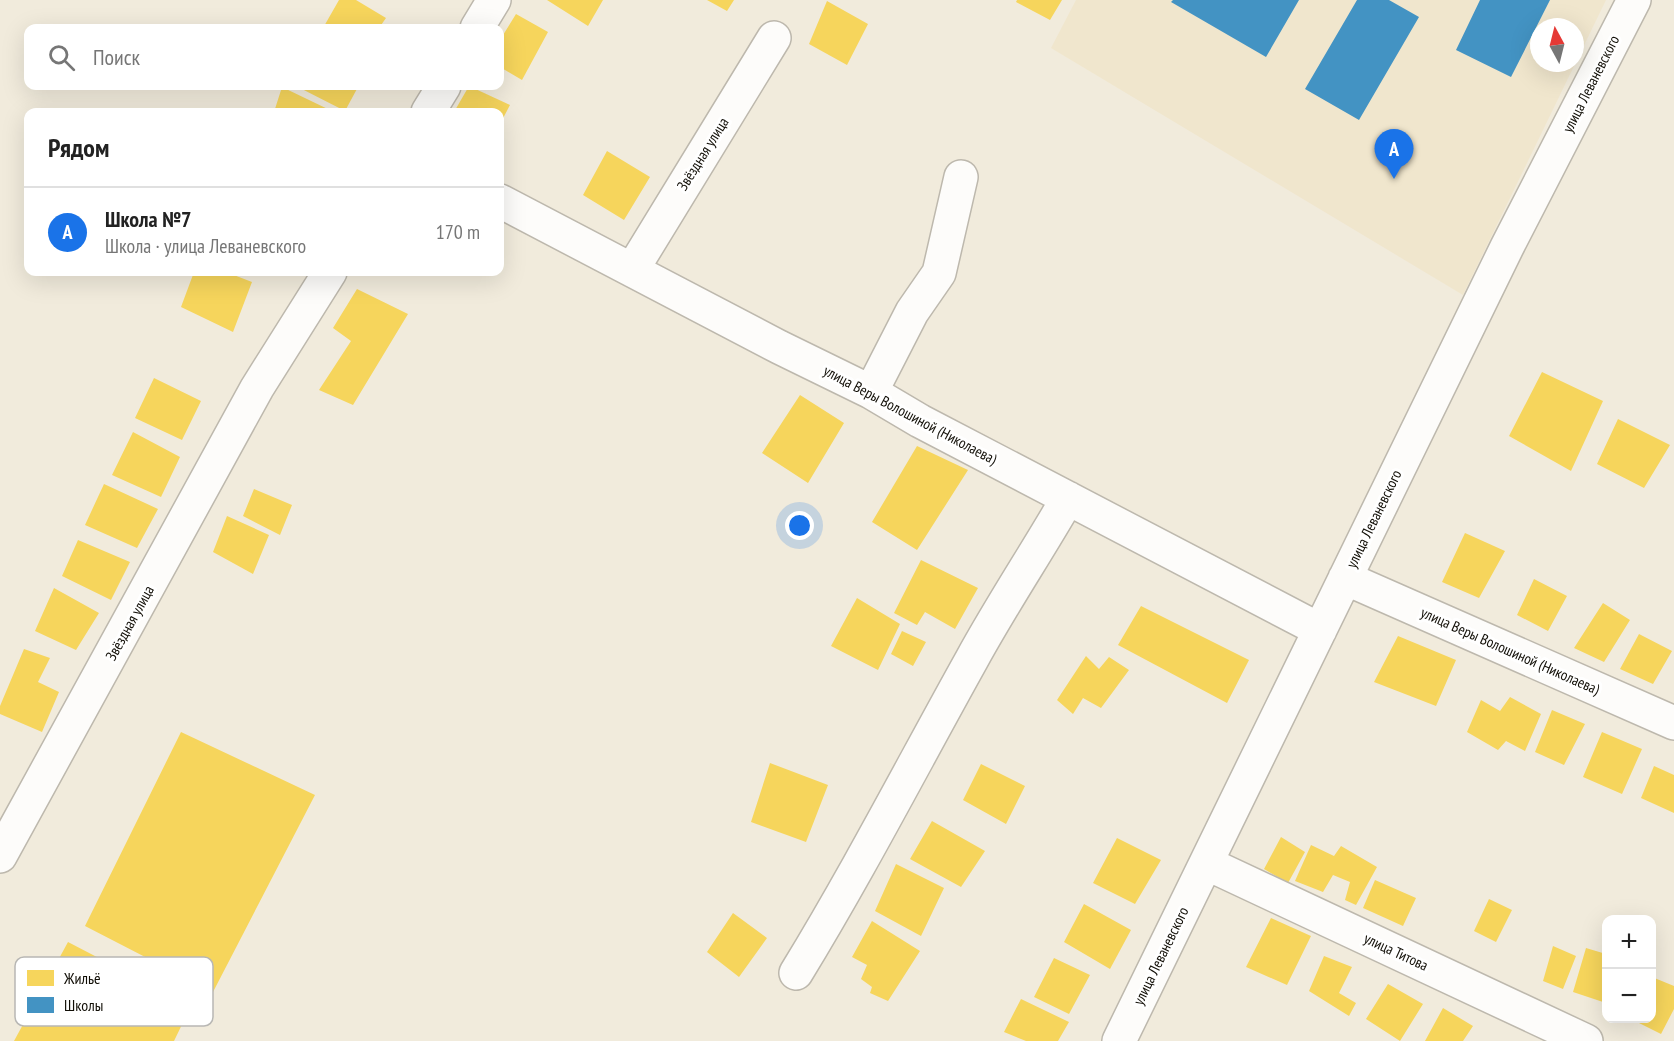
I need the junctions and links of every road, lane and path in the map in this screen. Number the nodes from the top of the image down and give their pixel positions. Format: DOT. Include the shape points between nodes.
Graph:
graph roads {
  1 [pos="494,0"];
  2 [pos="1634,0"];
  3 [pos="479,24"];
  4 [pos="774,38"];
  5 [pos="442,90"];
  6 [pos="430,108"];
  7 [pos="961,177"];
  8 [pos="504,203"];
  9 [pos="632,270"];
  10 [pos="327,276"];
  11 [pos="871,392"];
  12 [pos="1068,498"];
  13 [pos="1345,578"];
  14 [pos="1320,630"];
  15 [pos="1674,723"];
  16 [pos="0,856"];
  17 [pos="1206,863"];
  18 [pos="796,973"];
  19 [pos="1119,1041"];
  20 [pos="1586,1041"];
  1 -- 3 [label="street"];
  2 -- 13 [label="street, улица Леваневского" via="1507,247"];
  4 -- 9 [label="street, Звёздная улица"];
  5 -- 6 [label="street"];
  7 -- 11 [label="street" via="939,273 912,312"];
  8 -- 9 [label="street, улица Веры Волошиной (Николаева)"];
  9 -- 11 [label="street, улица Веры Волошиной (Николаева)"];
  10 -- 16 [label="street, Звёздная улица" via="257,388"];
  11 -- 12 [label="street, улица Веры Волошиной (Николаева)"];
  12 -- 14 [label="street, улица Веры Волошиной (Николаева)"];
  12 -- 18 [label="street" via="973,657 847,889"];
  13 -- 14 [label="street, улица Леваневского"];
  13 -- 15 [label="street, улица Веры Волошиной (Николаева)"];
  14 -- 17 [label="street, улица Леваневского"];
  17 -- 19 [label="street, улица Леваневского"];
  17 -- 20 [label="street, улица Титова"];
}
